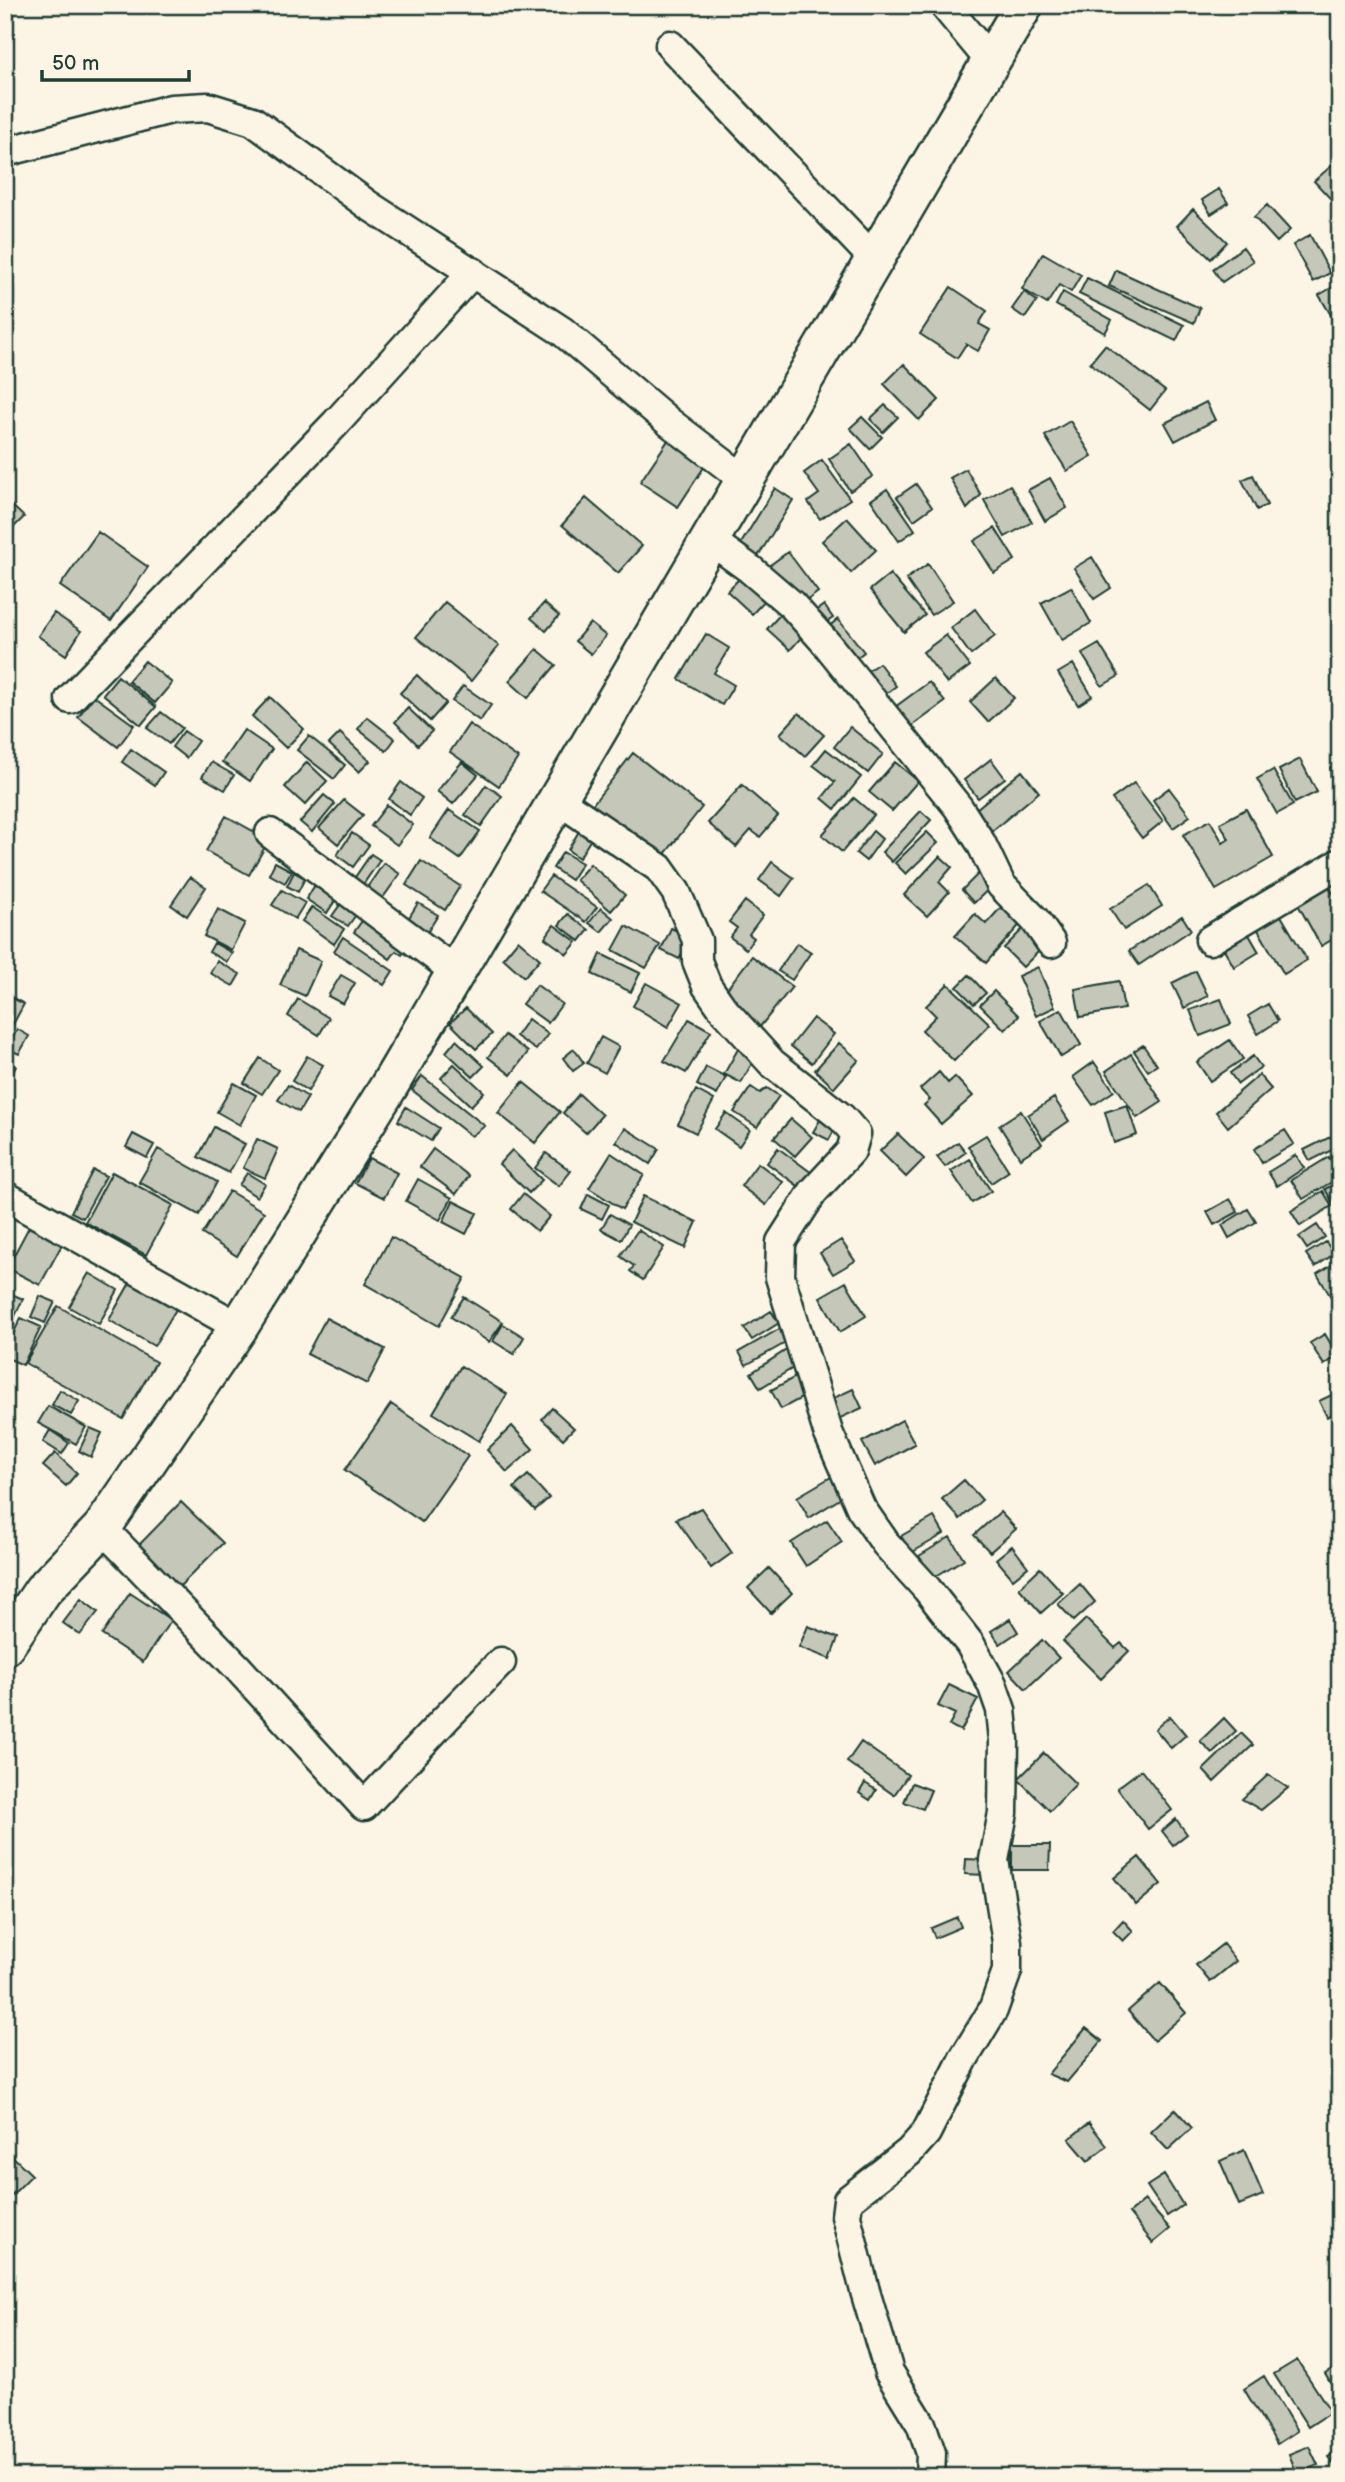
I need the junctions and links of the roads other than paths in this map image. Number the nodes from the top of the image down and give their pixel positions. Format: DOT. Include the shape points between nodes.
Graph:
graph roads {
  1 [pos="944,5"];
  2 [pos="1024,5"];
  3 [pos="670,45"];
  4 [pos="991,62"];
  5 [pos="5,152"];
  6 [pos="874,260"];
  7 [pos="473,272"];
  8 [pos="745,480"];
  9 [pos="710,540"];
  10 [pos="69,699"];
  11 [pos="557,799"];
  12 [pos="270,833"];
  13 [pos="1340,863"];
  14 [pos="1210,940"];
  15 [pos="1051,943"];
  16 [pos="456,972"];
  17 [pos="5,1196"];
  18 [pos="239,1327"];
  19 [pos="102,1528"];
  20 [pos="43,1590"];
  21 [pos="5,1609"];
  22 [pos="5,1646"];
  23 [pos="501,1662"];
  24 [pos="930,2477"];
  1 -- 4 [label="street"];
  2 -- 4 [label="main road"];
  3 -- 6 [label="street"];
  4 -- 6 [label="main road"];
  5 -- 7 [label="street" via="171,109 208,107 253,121 368,205"];
  6 -- 8 [label="main road"];
  7 -- 8 [label="street" via="562,331"];
  7 -- 10 [label="street" via="336,424"];
  8 -- 9 [label="main road"];
  9 -- 11 [label="main road"];
  9 -- 15 [label="street" via="782,596 826,642 958,807 1001,885"];
  11 -- 16 [label="main road"];
  11 -- 24 [label="street" via="659,868 676,892 696,940 697,961 723,1009 772,1063 856,1134 851,1152 813,1192 781,1242 779,1278 828,1432 862,1508 886,1544 970,1644 1001,1710 1003,1813 994,1860 1007,1971 993,2010 926,2133 848,2200 846,2216 889,2372 921,2424 931,2453"];
  12 -- 16 [label="street"];
  13 -- 14 [label="street"];
  16 -- 18 [label="main road"];
  17 -- 18 [label="street"];
  18 -- 19 [label="main road"];
  19 -- 20 [label="main road"];
  19 -- 23 [label="street" via="364,1806"];
  20 -- 21 [label="main road"];
  20 -- 22 [label="main road"];
}
